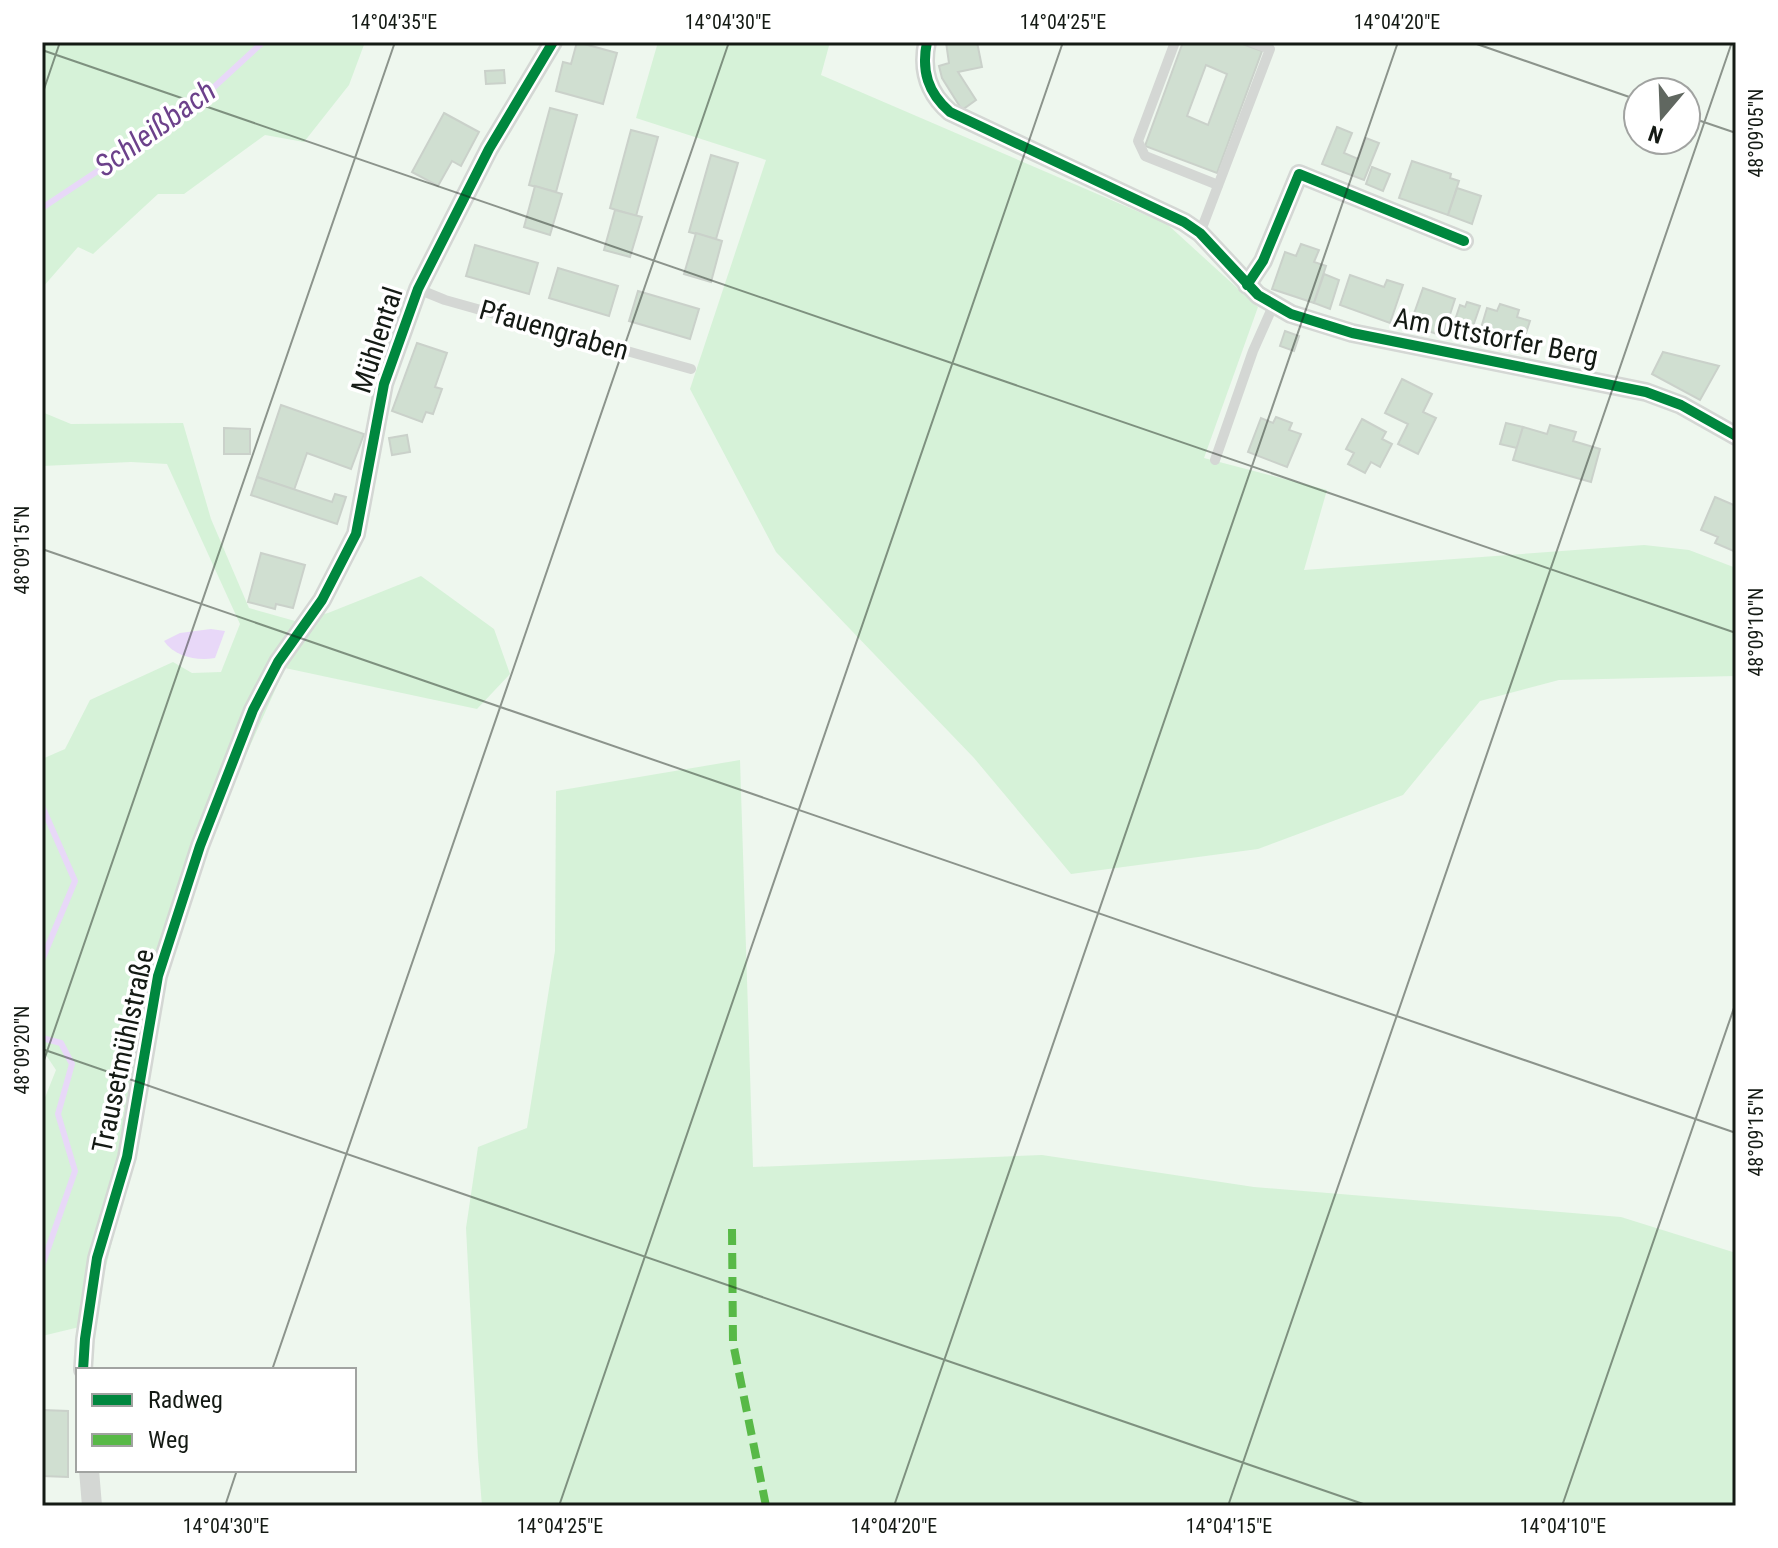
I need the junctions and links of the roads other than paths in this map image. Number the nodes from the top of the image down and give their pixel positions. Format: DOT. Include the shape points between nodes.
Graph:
graph roads {
  1 [pos="553,42"];
  2 [pos="927,42"];
  3 [pos="1175,42"];
  4 [pos="1252,42"];
  5 [pos="1218,185"];
  6 [pos="1200,233"];
  7 [pos="1464,241"];
  8 [pos="1247,285"];
  9 [pos="418,289"];
  10 [pos="1273,306"];
  11 [pos="691,369"];
  12 [pos="1736,436"];
  13 [pos="1215,460"];
  14 [pos="278,662"];
  15 [pos="83,1368"];
  16 [pos="89,1472"];
  17 [pos="92,1506"];
  1 -- 9 [label="street, Mühlental" via="489,149"];
  2 -- 6 [label="street, Am Ottstorfer Berg" via="927,80 950,112"];
  3 -- 5 [label="lane" via="1138,141 1145,156"];
  4 -- 5 [label="lane" via="1270,49"];
  5 -- 6 [label="lane"];
  6 -- 8 [label="street, Am Ottstorfer Berg"];
  7 -- 8 [label="street" via="1299,174 1270,247"];
  8 -- 10 [label="street, Am Ottstorfer Berg"];
  9 -- 11 [label="lane, Pfauengraben"];
  9 -- 14 [label="street, Mühlental" via="384,384 356,534 322,600"];
  10 -- 12 [label="street, Am Ottstorfer Berg" via="1352,333 1646,392"];
  10 -- 13 [label="lane"];
  14 -- 15 [label="street, Trausetmühlstraße" via="253,710 200,846 158,976 127,1157 97,1258"];
  16 -- 17 [label="street"];
}
